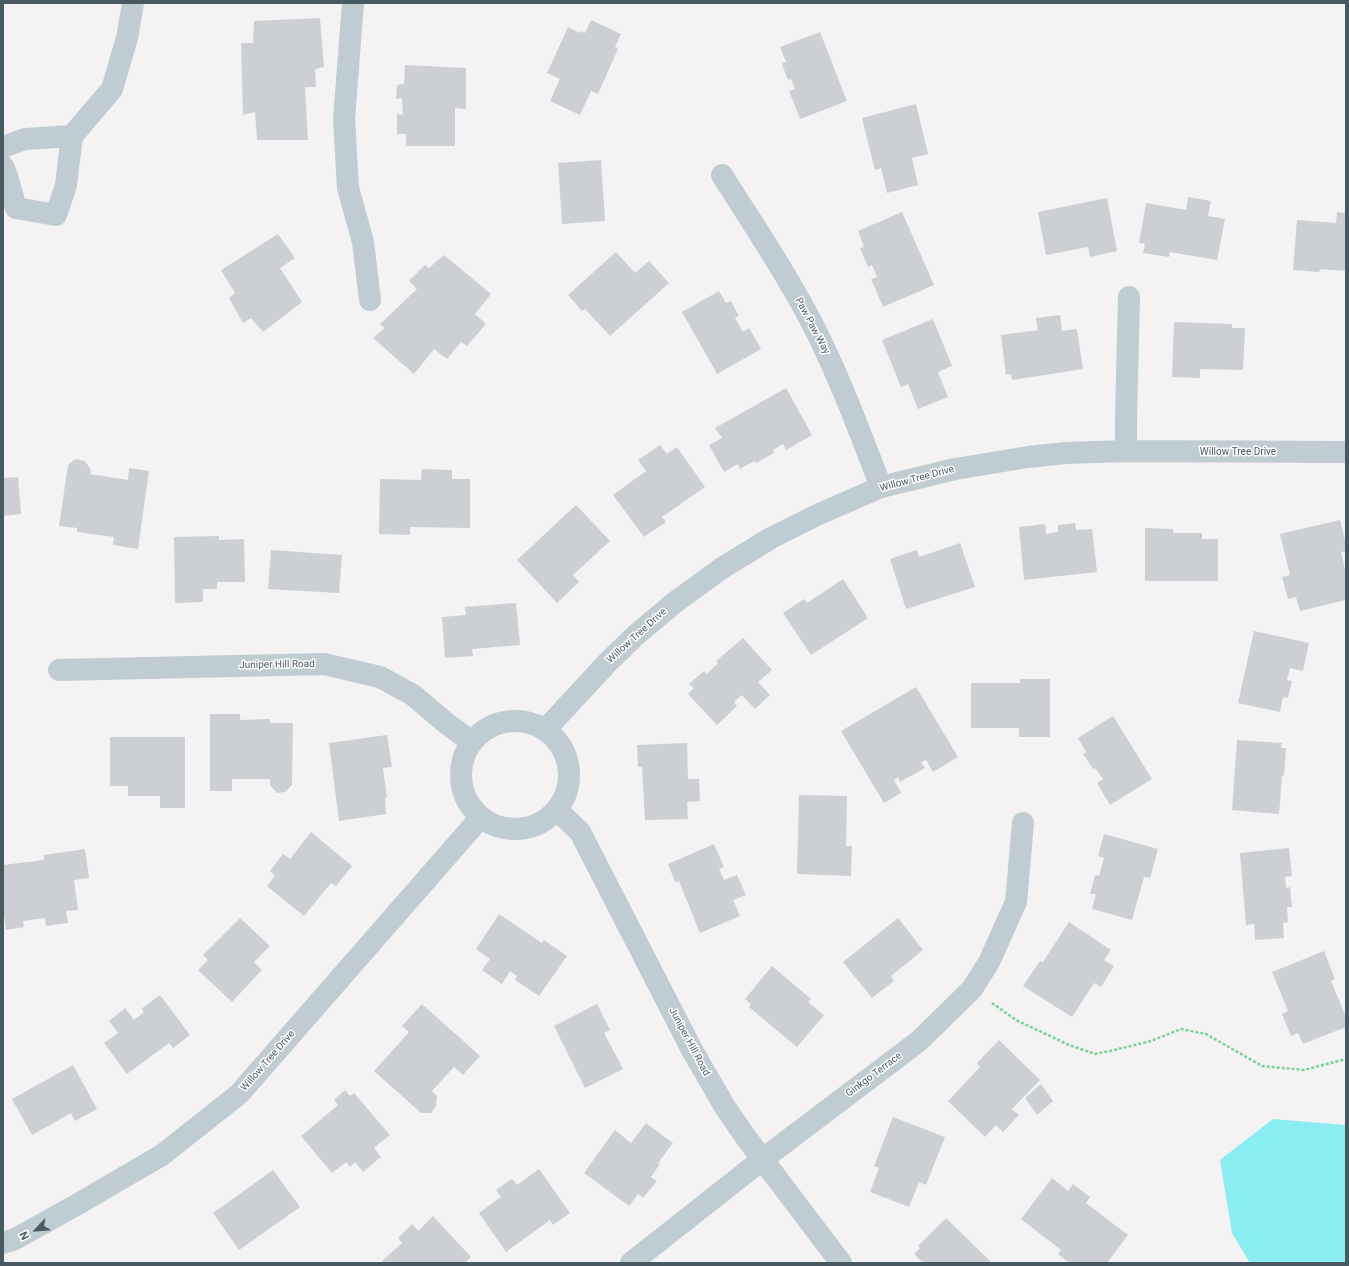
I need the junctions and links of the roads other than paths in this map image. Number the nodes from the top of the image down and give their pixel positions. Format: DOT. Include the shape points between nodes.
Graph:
graph roads {
  1 [pos="133,3"];
  2 [pos="352,3"];
  3 [pos="72,136"];
  4 [pos="3,147"];
  5 [pos="3,166"];
  6 [pos="722,175"];
  7 [pos="1129,297"];
  8 [pos="370,300"];
  9 [pos="1126,451"];
  10 [pos="1346,452"];
  11 [pos="881,487"];
  12 [pos="59,670"];
  13 [pos="545,730"];
  14 [pos="472,742"];
  15 [pos="557,810"];
  16 [pos="481,817"];
  17 [pos="1023,823"];
  18 [pos="763,1159"];
  19 [pos="3,1243"];
  20 [pos="631,1263"];
  21 [pos="840,1263"];
  1 -- 3 [label="street" via="127,38 112,89"];
  2 -- 8 [label="street" via="344,119 348,188 363,242"];
  3 -- 4 [label="street" via="25,138"];
  3 -- 5 [label="street" via="66,185 56,215 16,208"];
  6 -- 11 [label="street, Paw Paw Way" via="816,330 845,393"];
  7 -- 9 [label="street"];
  9 -- 10 [label="street, Willow Tree Drive"];
  9 -- 11 [label="street, Willow Tree Drive" via="1028,456 955,469"];
  11 -- 13 [label="street, Willow Tree Drive" via="771,538 722,568 636,635"];
  12 -- 14 [label="street, Juniper Hill Road" via="324,664 380,677 413,695"];
  13 -- 14 [label="street" via="530,723 514,721 498,724 484,731"];
  13 -- 15 [label="street" via="558,742 567,758 570,776 566,794"];
  14 -- 16 [label="street" via="464,757 461,773 463,790 470,805"];
  15 -- 16 [label="street" via="544,821 529,828 512,829 496,826"];
  15 -- 18 [label="street, Juniper Hill Road" via="580,832 692,1050 725,1107"];
  16 -- 19 [label="street, Willow Tree Drive" via="239,1094 162,1155 71,1208"];
  17 -- 18 [label="street, Ginkgo Terrace" via="1016,902 989,962 972,989 919,1041"];
  18 -- 20 [label="street, Ginkgo Terrace"];
  18 -- 21 [label="street, Juniper Hill Road"];
}
